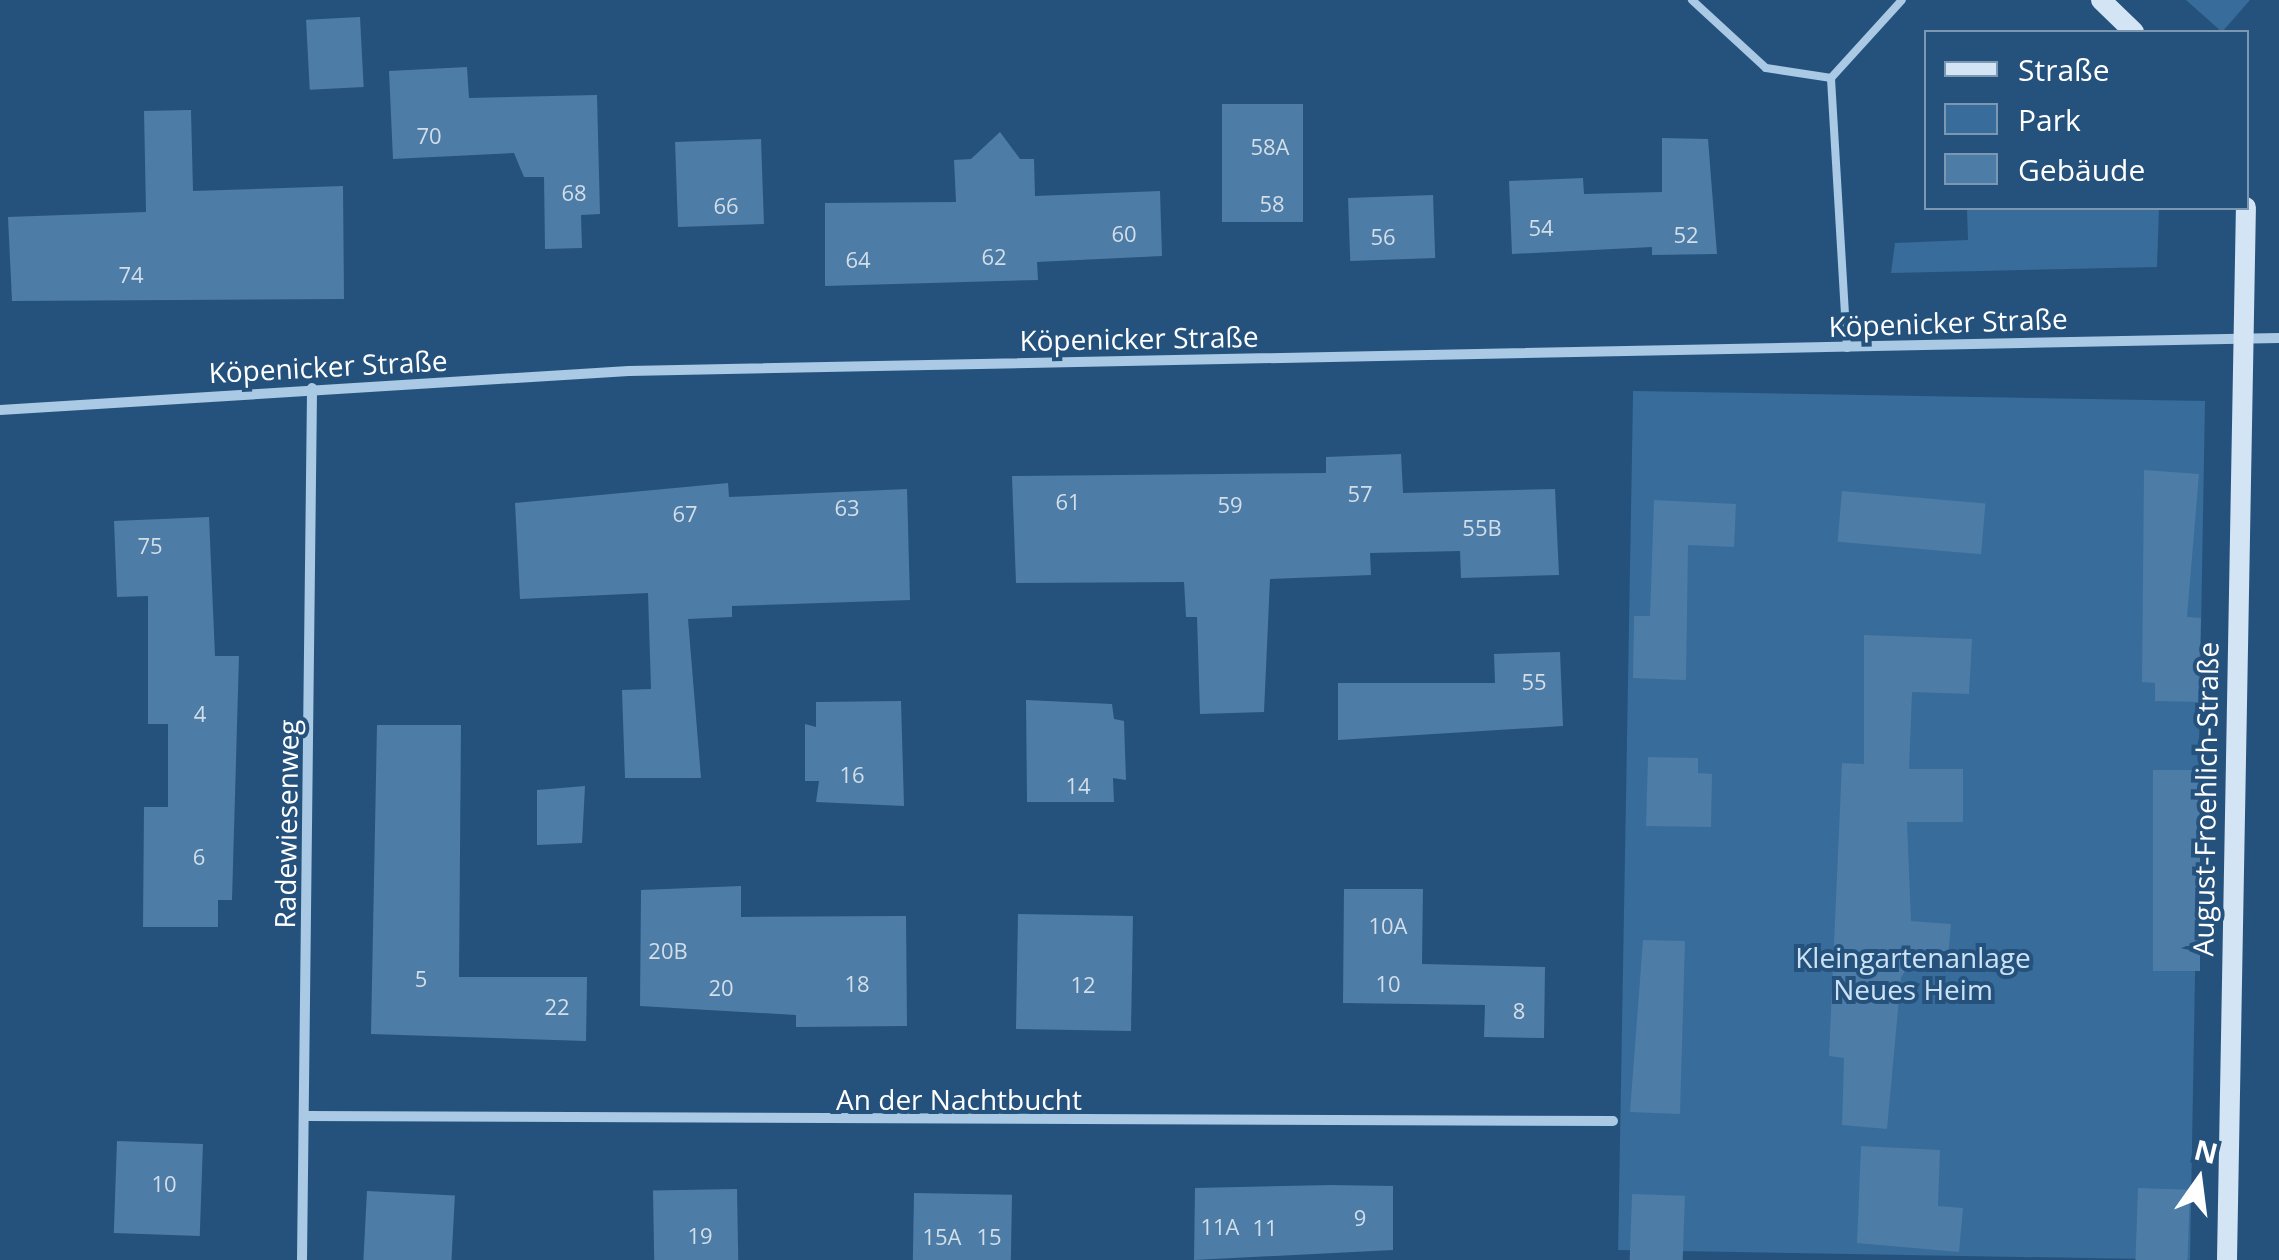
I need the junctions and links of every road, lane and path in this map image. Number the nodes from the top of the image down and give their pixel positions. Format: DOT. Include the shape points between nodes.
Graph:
graph roads {
  1 [pos="1692,0"];
  2 [pos="1902,0"];
  3 [pos="2100,0"];
  4 [pos="2132,30"];
  5 [pos="1831,78"];
  6 [pos="2246,210"];
  7 [pos="2246,338"];
  8 [pos="2279,338"];
  9 [pos="1847,348"];
  10 [pos="312,388"];
  11 [pos="0,410"];
  12 [pos="306,1116"];
  13 [pos="1612,1121"];
  14 [pos="302,1260"];
  15 [pos="2227,1260"];
  1 -- 5 [label="lane" via="1766,68"];
  2 -- 5 [label="lane"];
  3 -- 4 [label="street"];
  5 -- 9 [label="lane"];
  6 -- 7 [label="street, August-Froehlich-Straße"];
  7 -- 8 [label="street, Köpenicker Straße"];
  7 -- 9 [label="street, Köpenicker Straße"];
  7 -- 15 [label="street, August-Froehlich-Straße"];
  9 -- 10 [label="street, Köpenicker Straße" via="668,370"];
  10 -- 11 [label="street, Köpenicker Straße"];
  10 -- 12 [label="street, Radewiesenweg"];
  12 -- 13 [label="street, An der Nachtbucht"];
  12 -- 14 [label="street, Radewiesenweg"];
}
